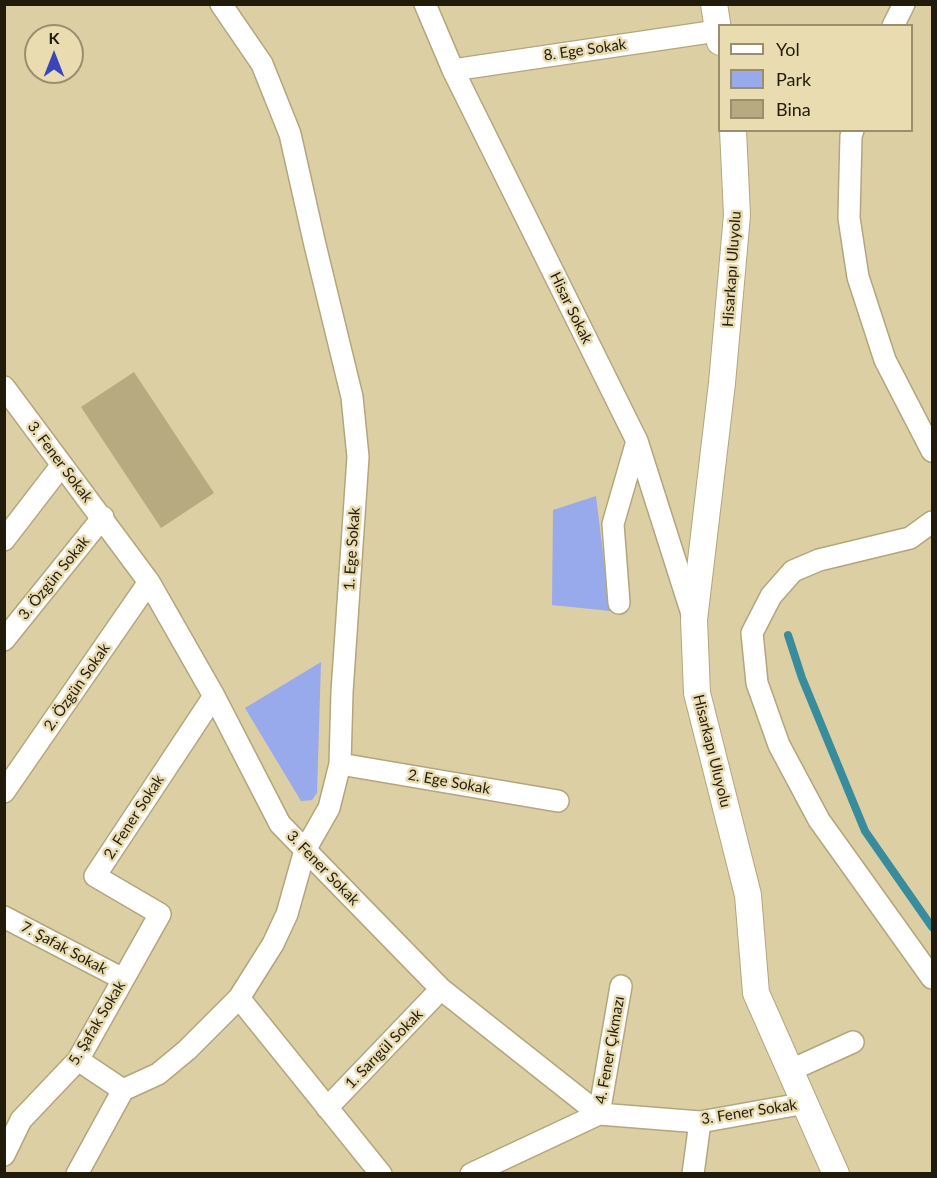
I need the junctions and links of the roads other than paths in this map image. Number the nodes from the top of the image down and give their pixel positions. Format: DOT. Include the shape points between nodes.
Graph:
graph roads {
  1 [pos="220,4"];
  2 [pos="425,4"];
  3 [pos="714,4"];
  4 [pos="904,4"];
  5 [pos="894,24"];
  6 [pos="718,36"];
  7 [pos="453,70"];
  8 [pos="733,132"];
  9 [pos="852,132"];
  10 [pos="4,387"];
  11 [pos="637,441"];
  12 [pos="933,450"];
  13 [pos="61,466"];
  14 [pos="103,517"];
  15 [pos="933,522"];
  16 [pos="4,540"];
  17 [pos="149,582"];
  18 [pos="619,603"];
  19 [pos="694,620"];
  20 [pos="4,640"];
  21 [pos="214,696"];
  22 [pos="340,764"];
  23 [pos="4,792"];
  24 [pos="558,801"];
  25 [pos="305,850"];
  26 [pos="160,914"];
  27 [pos="4,917"];
  28 [pos="933,978"];
  29 [pos="123,979"];
  30 [pos="621,986"];
  31 [pos="441,989"];
  32 [pos="239,998"];
  33 [pos="853,1042"];
  34 [pos="78,1060"];
  35 [pos="791,1070"];
  36 [pos="123,1090"];
  37 [pos="806,1103"];
  38 [pos="327,1108"];
  39 [pos="599,1114"];
  40 [pos="10,1119"];
  41 [pos="700,1122"];
  42 [pos="4,1155"];
  43 [pos="77,1173"];
  44 [pos="381,1173"];
  45 [pos="471,1173"];
  46 [pos="693,1173"];
  47 [pos="836,1173"];
  1 -- 22 [label="street, 1. Ege Sokak" via="262,64 290,134 352,397 358,457"];
  2 -- 7 [label="street, Hisar Sokak"];
  3 -- 6 [label="street"];
  4 -- 5 [label="street"];
  6 -- 7 [label="street, 8. Ege Sokak"];
  7 -- 11 [label="street, Hisar Sokak"];
  8 -- 19 [label="street, Hisarkapı Uluyolu" via="737,215"];
  9 -- 12 [label="street" via="849,218 858,277 885,360"];
  10 -- 13 [label="street, 3. Fener Sokak"];
  11 -- 18 [label="street" via="613,524"];
  11 -- 19 [label="street, Hisar Sokak"];
  13 -- 14 [label="street, 3. Fener Sokak"];
  13 -- 16 [label="street"];
  14 -- 17 [label="street, 3. Fener Sokak"];
  14 -- 20 [label="street, 3. Özgün Sokak"];
  15 -- 28 [label="street" via="910,538 819,560 793,571 771,596 752,633 757,683 779,746 819,820"];
  17 -- 21 [label="street, 3. Fener Sokak"];
  17 -- 23 [label="street, 2. Özgün Sokak"];
  19 -- 35 [label="street, Hisarkapı Uluyolu" via="697,693 748,895 756,993"];
  21 -- 25 [label="street, 3. Fener Sokak" via="280,824"];
  21 -- 26 [label="street, 2. Fener Sokak" via="95,876"];
  22 -- 24 [label="street, 2. Ege Sokak"];
  22 -- 25 [label="street, 1. Ege Sokak" via="329,808"];
  25 -- 31 [label="street, 3. Fener Sokak"];
  25 -- 32 [label="street, 1. Ege Sokak" via="287,914"];
  26 -- 29 [label="street, 5. Şafak Sokak"];
  27 -- 29 [label="street, 7. Şafak Sokak"];
  29 -- 34 [label="street, 5. Şafak Sokak"];
  30 -- 39 [label="street, 4. Fener Çıkmazı"];
  31 -- 38 [label="street, 1. Sarıgül Sokak"];
  31 -- 39 [label="street, 3. Fener Sokak"];
  32 -- 36 [label="street, 1. Ege Sokak" via="158,1074"];
  32 -- 38 [label="street"];
  33 -- 35 [label="street"];
  34 -- 36 [label="street"];
  34 -- 40 [label="street, 5. Şafak Sokak"];
  35 -- 37 [label="street, Hisarkapı Uluyolu"];
  36 -- 43 [label="street"];
  37 -- 41 [label="street, 3. Fener Sokak"];
  37 -- 47 [label="street, Hisarkapı Uluyolu"];
  38 -- 44 [label="street"];
  39 -- 41 [label="street, 3. Fener Sokak"];
  39 -- 45 [label="street"];
  40 -- 42 [label="street, 5. Şafak Sokak"];
  41 -- 46 [label="street"];
}
